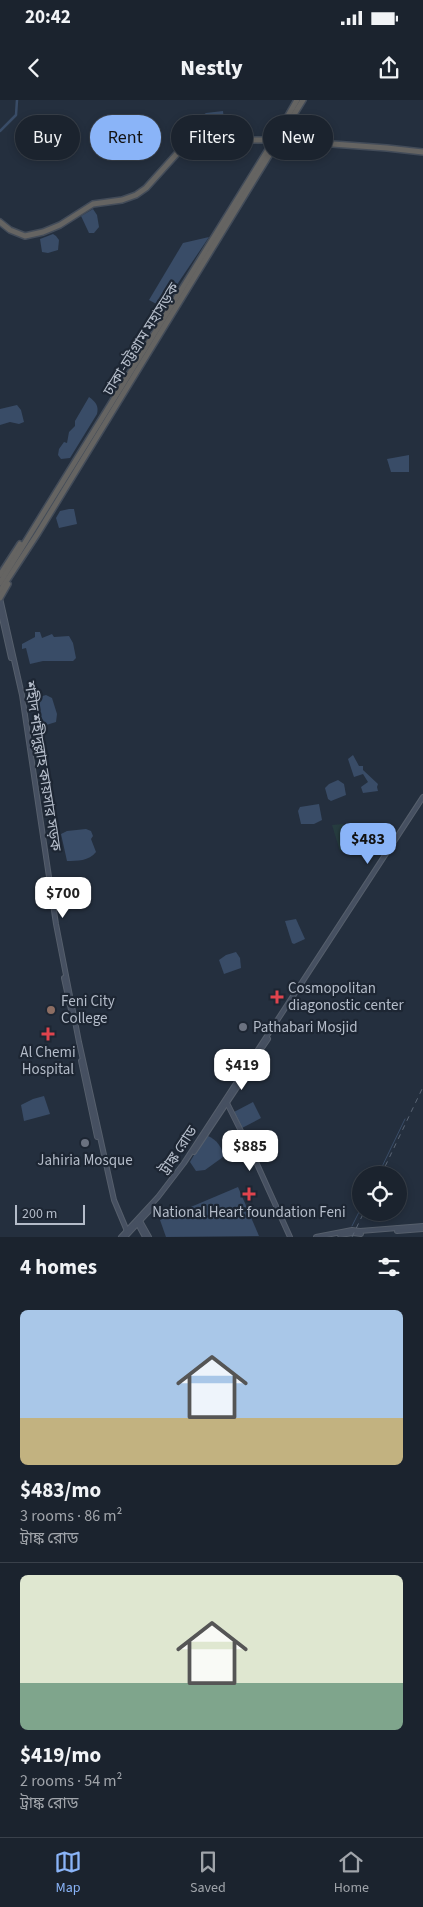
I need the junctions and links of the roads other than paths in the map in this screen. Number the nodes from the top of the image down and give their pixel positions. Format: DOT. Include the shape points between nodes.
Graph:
graph roads {
  1 [pos="297,100"];
  2 [pos="303,100"];
  3 [pos="289,115"];
  4 [pos="293,115"];
  5 [pos="263,140"];
  6 [pos="333,144"];
  7 [pos="423,152"];
  8 [pos="263,160"];
  9 [pos="0,222"];
  10 [pos="67,479"];
  11 [pos="0,575"];
  12 [pos="0,583"];
  13 [pos="0,595"];
  14 [pos="0,609"];
  15 [pos="423,797"];
  16 [pos="226,1101"];
  17 [pos="138,1222"];
  18 [pos="423,1228"];
  19 [pos="360,1233"];
  20 [pos="124,1234"];
  21 [pos="145,1237"];
  22 [pos="149,1237"];
  23 [pos="290,1237"];
  24 [pos="316,1237"];
  25 [pos="328,1237"];
  1 -- 3 [label="highway, ঢাকা-চট্টগ্রাম মহাসড়ক"];
  2 -- 4 [label="highway, ঢাকা-চট্টগ্রাম মহাসড়ক"];
  5 -- 9 [label="highway" via="193,143 182,148 136,195 93,204 43,232 25,236"];
  6 -- 7 [label="highway"];
  8 -- 10 [label="highway, ঢাকা-চট্টগ্রাম মহাসড়ক" via="171,305"];
  10 -- 11 [label="highway" via="58,485"];
  10 -- 12 [label="highway, ঢাকা-চট্টগ্রাম মহাসড়ক"];
  10 -- 13 [label="highway" via="65,494"];
  13 -- 20 [label="main road, শহীদ শহীদুল্লাহ কায়সার সড়ক" via="22,695 56,924 110,1184"];
  14 -- 20 [label="main road, শহীদ শহীদুল্লাহ কায়সার সড়ক" via="20,696 54,925 77,1044 112,1200"];
  15 -- 16 [label="main road, ট্রাঙ্ক রোড"];
  16 -- 17 [label="main road, ট্রাঙ্ক রোড"];
  16 -- 23 [label="main road"];
  17 -- 20 [label="main road, ট্রাঙ্ক রোড"];
  17 -- 21 [label="main road"];
  17 -- 22 [label="main road"];
  18 -- 19 [label="main road"];
  19 -- 24 [label="main road" via="347,1231"];
  19 -- 25 [label="main road"];
}
